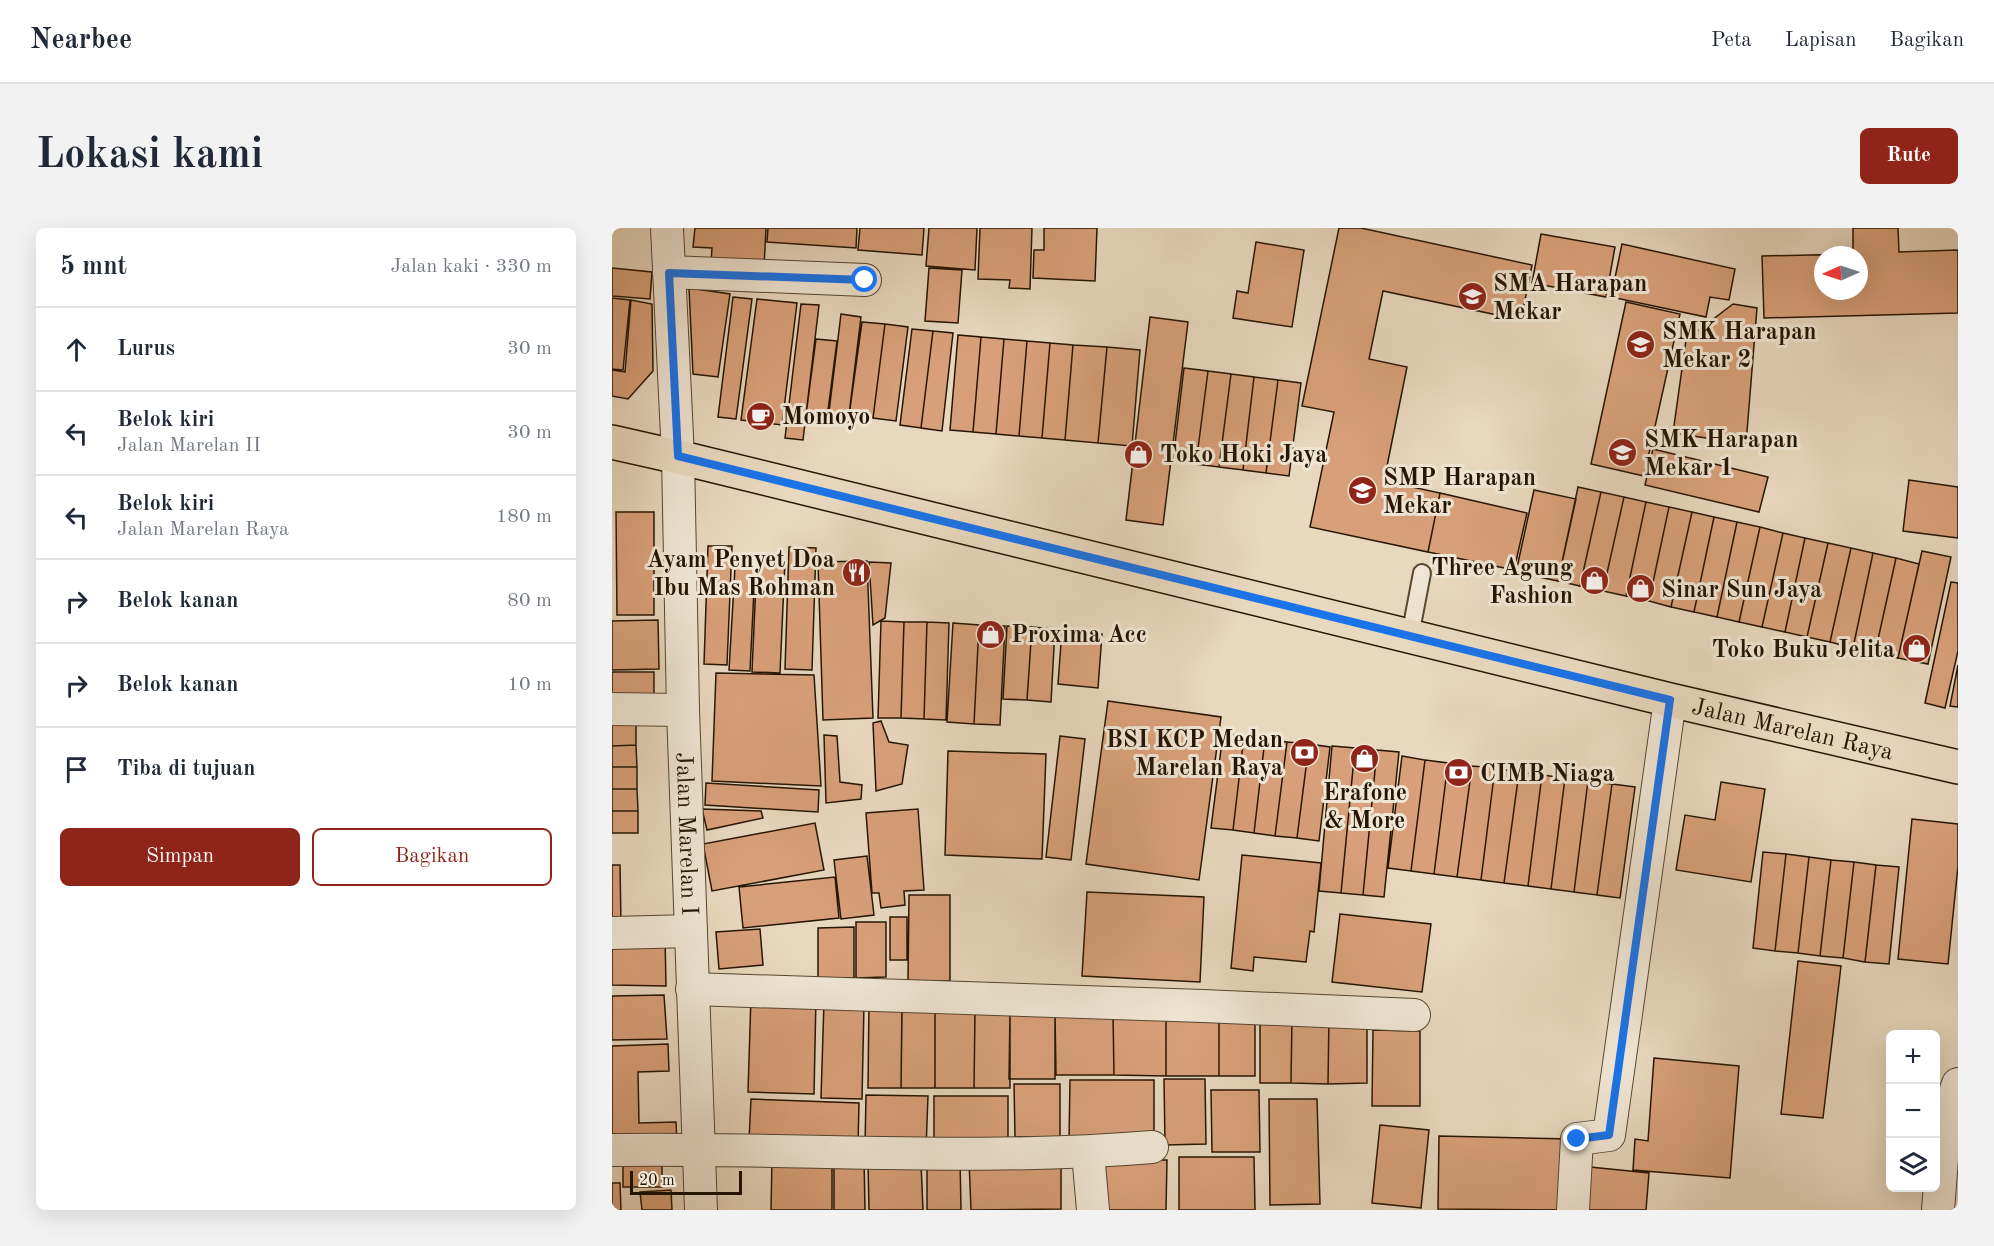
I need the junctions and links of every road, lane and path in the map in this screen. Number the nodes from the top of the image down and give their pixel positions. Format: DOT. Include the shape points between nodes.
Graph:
graph roads {
  1 [pos="667,228"];
  2 [pos="669,273"];
  3 [pos="865,280"];
  4 [pos="612,442"];
  5 [pos="678,456"];
  6 [pos="1422,573"];
  7 [pos="1410,636"];
  8 [pos="1670,700"];
  9 [pos="612,709"];
  10 [pos="683,710"];
  11 [pos="1958,767"];
  12 [pos="691,931"];
  13 [pos="612,933"];
  14 [pos="693,989"];
  15 [pos="1414,1015"];
  16 [pos="1958,1084"];
  17 [pos="1152,1147"];
  18 [pos="698,1149"];
  19 [pos="612,1150"];
  20 [pos="1088,1153"];
  21 [pos="701,1210"];
  22 [pos="1093,1210"];
  23 [pos="1573,1210"];
  24 [pos="1938,1210"];
  1 -- 2 [label="street, Jalan Marelan I"];
  2 -- 3 [label="street"];
  2 -- 5 [label="street, Jalan Marelan I"];
  4 -- 5 [label="main road, Jalan Marelan Raya"];
  5 -- 7 [label="main road, Jalan Marelan Raya"];
  5 -- 10 [label="street, Jalan Marelan I"];
  6 -- 7 [label="lane"];
  7 -- 8 [label="main road, Jalan Marelan Raya"];
  8 -- 11 [label="main road, Jalan Marelan Raya"];
  8 -- 23 [label="street" via="1609,1135 1577,1139"];
  9 -- 10 [label="street"];
  10 -- 12 [label="street, Jalan Marelan I"];
  12 -- 13 [label="street"];
  12 -- 14 [label="street, Jalan Marelan I"];
  14 -- 15 [label="street"];
  14 -- 18 [label="street, Jalan Marelan I"];
  16 -- 24 [label="street" via="1945,1121"];
  17 -- 20 [label="street"];
  18 -- 19 [label="street"];
  18 -- 20 [label="street"];
  18 -- 21 [label="street, Jalan Marelan I"];
  20 -- 22 [label="street"];
}
